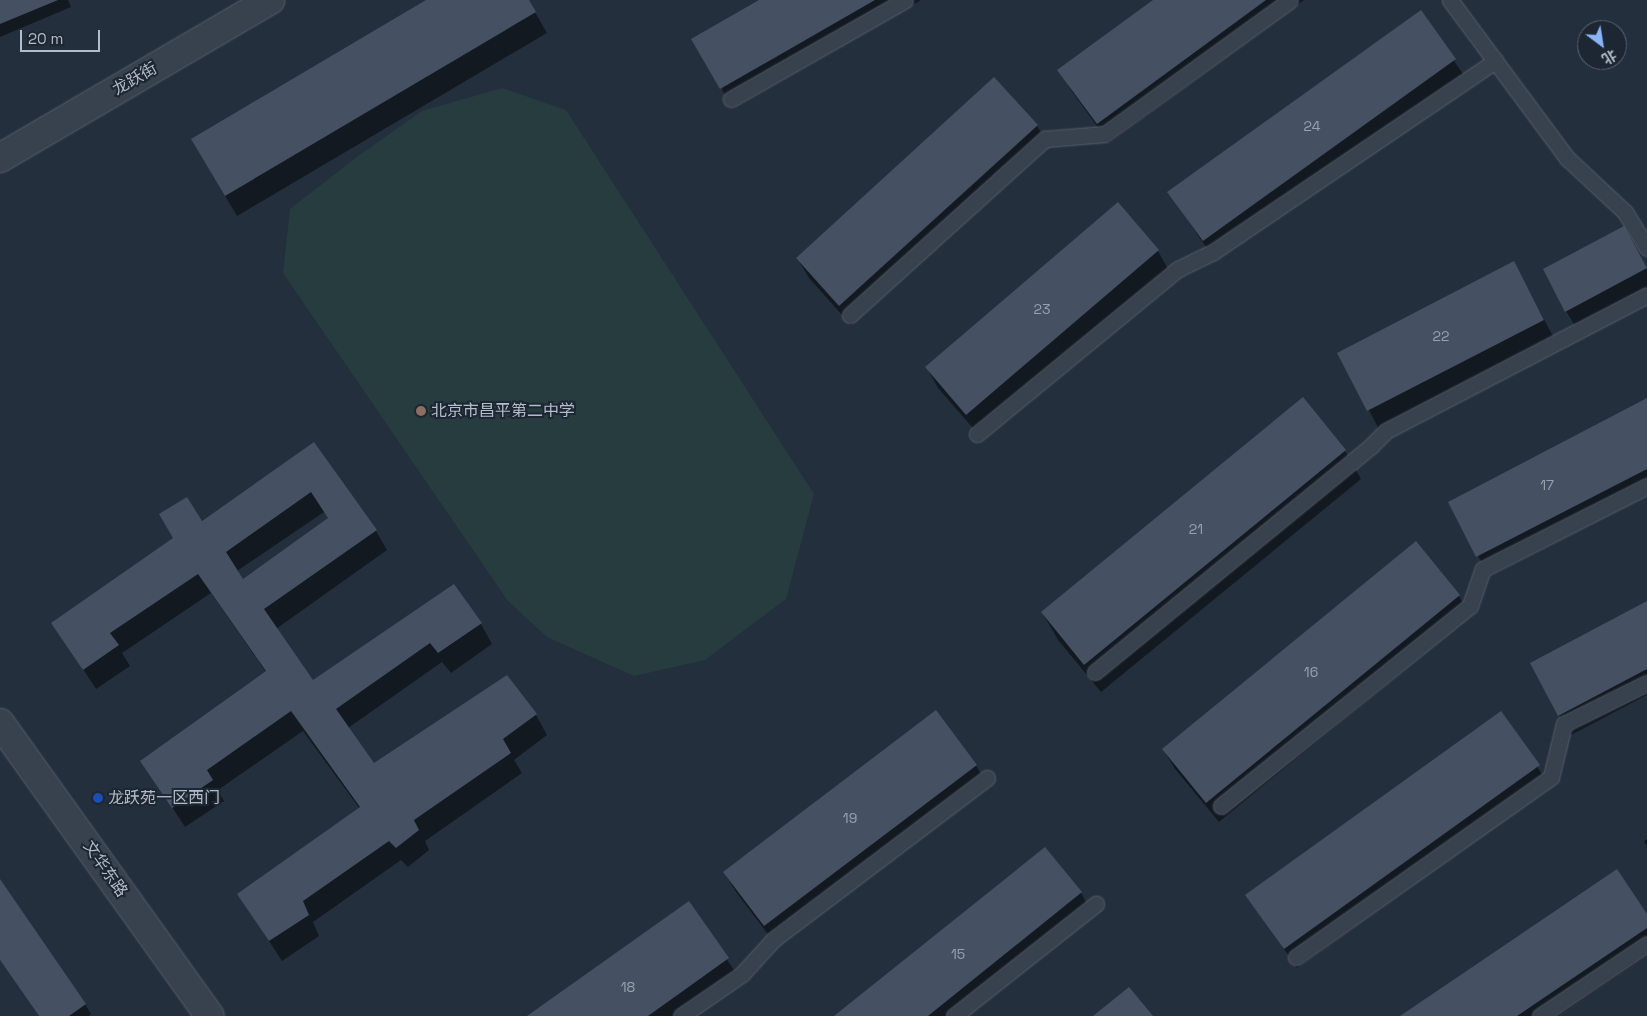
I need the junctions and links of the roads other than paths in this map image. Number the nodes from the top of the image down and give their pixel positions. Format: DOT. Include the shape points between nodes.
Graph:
graph roads {
  1 [pos="270,0"];
  2 [pos="905,0"];
  3 [pos="1290,0"];
  4 [pos="1450,0"];
  5 [pos="1495,61"];
  6 [pos="731,100"];
  7 [pos="0,158"];
  8 [pos="1647,248"];
  9 [pos="1647,295"];
  10 [pos="850,315"];
  11 [pos="977,434"];
  12 [pos="1647,486"];
  13 [pos="1095,672"];
  14 [pos="1647,683"];
  15 [pos="0,723"];
  16 [pos="987,778"];
  17 [pos="1221,806"];
  18 [pos="1096,904"];
  19 [pos="1647,944"];
  20 [pos="1296,957"];
  21 [pos="210,1016"];
  22 [pos="681,1016"];
  23 [pos="954,1016"];
  24 [pos="1540,1016"];
  1 -- 7 [label="street, 龙跃街"];
  2 -- 6 [label="lane"];
  3 -- 10 [label="lane" via="1105,134 1045,139"];
  4 -- 5 [label="lane"];
  5 -- 8 [label="lane" via="1567,158 1625,212"];
  5 -- 11 [label="lane" via="1213,252 1178,268"];
  9 -- 13 [label="lane" via="1386,431"];
  12 -- 17 [label="lane" via="1484,570 1470,606"];
  14 -- 20 [label="lane" via="1564,724 1551,777"];
  15 -- 21 [label="street, 文华东路"];
  16 -- 22 [label="lane" via="774,939 742,974"];
  18 -- 23 [label="lane"];
  19 -- 24 [label="lane"];
}
